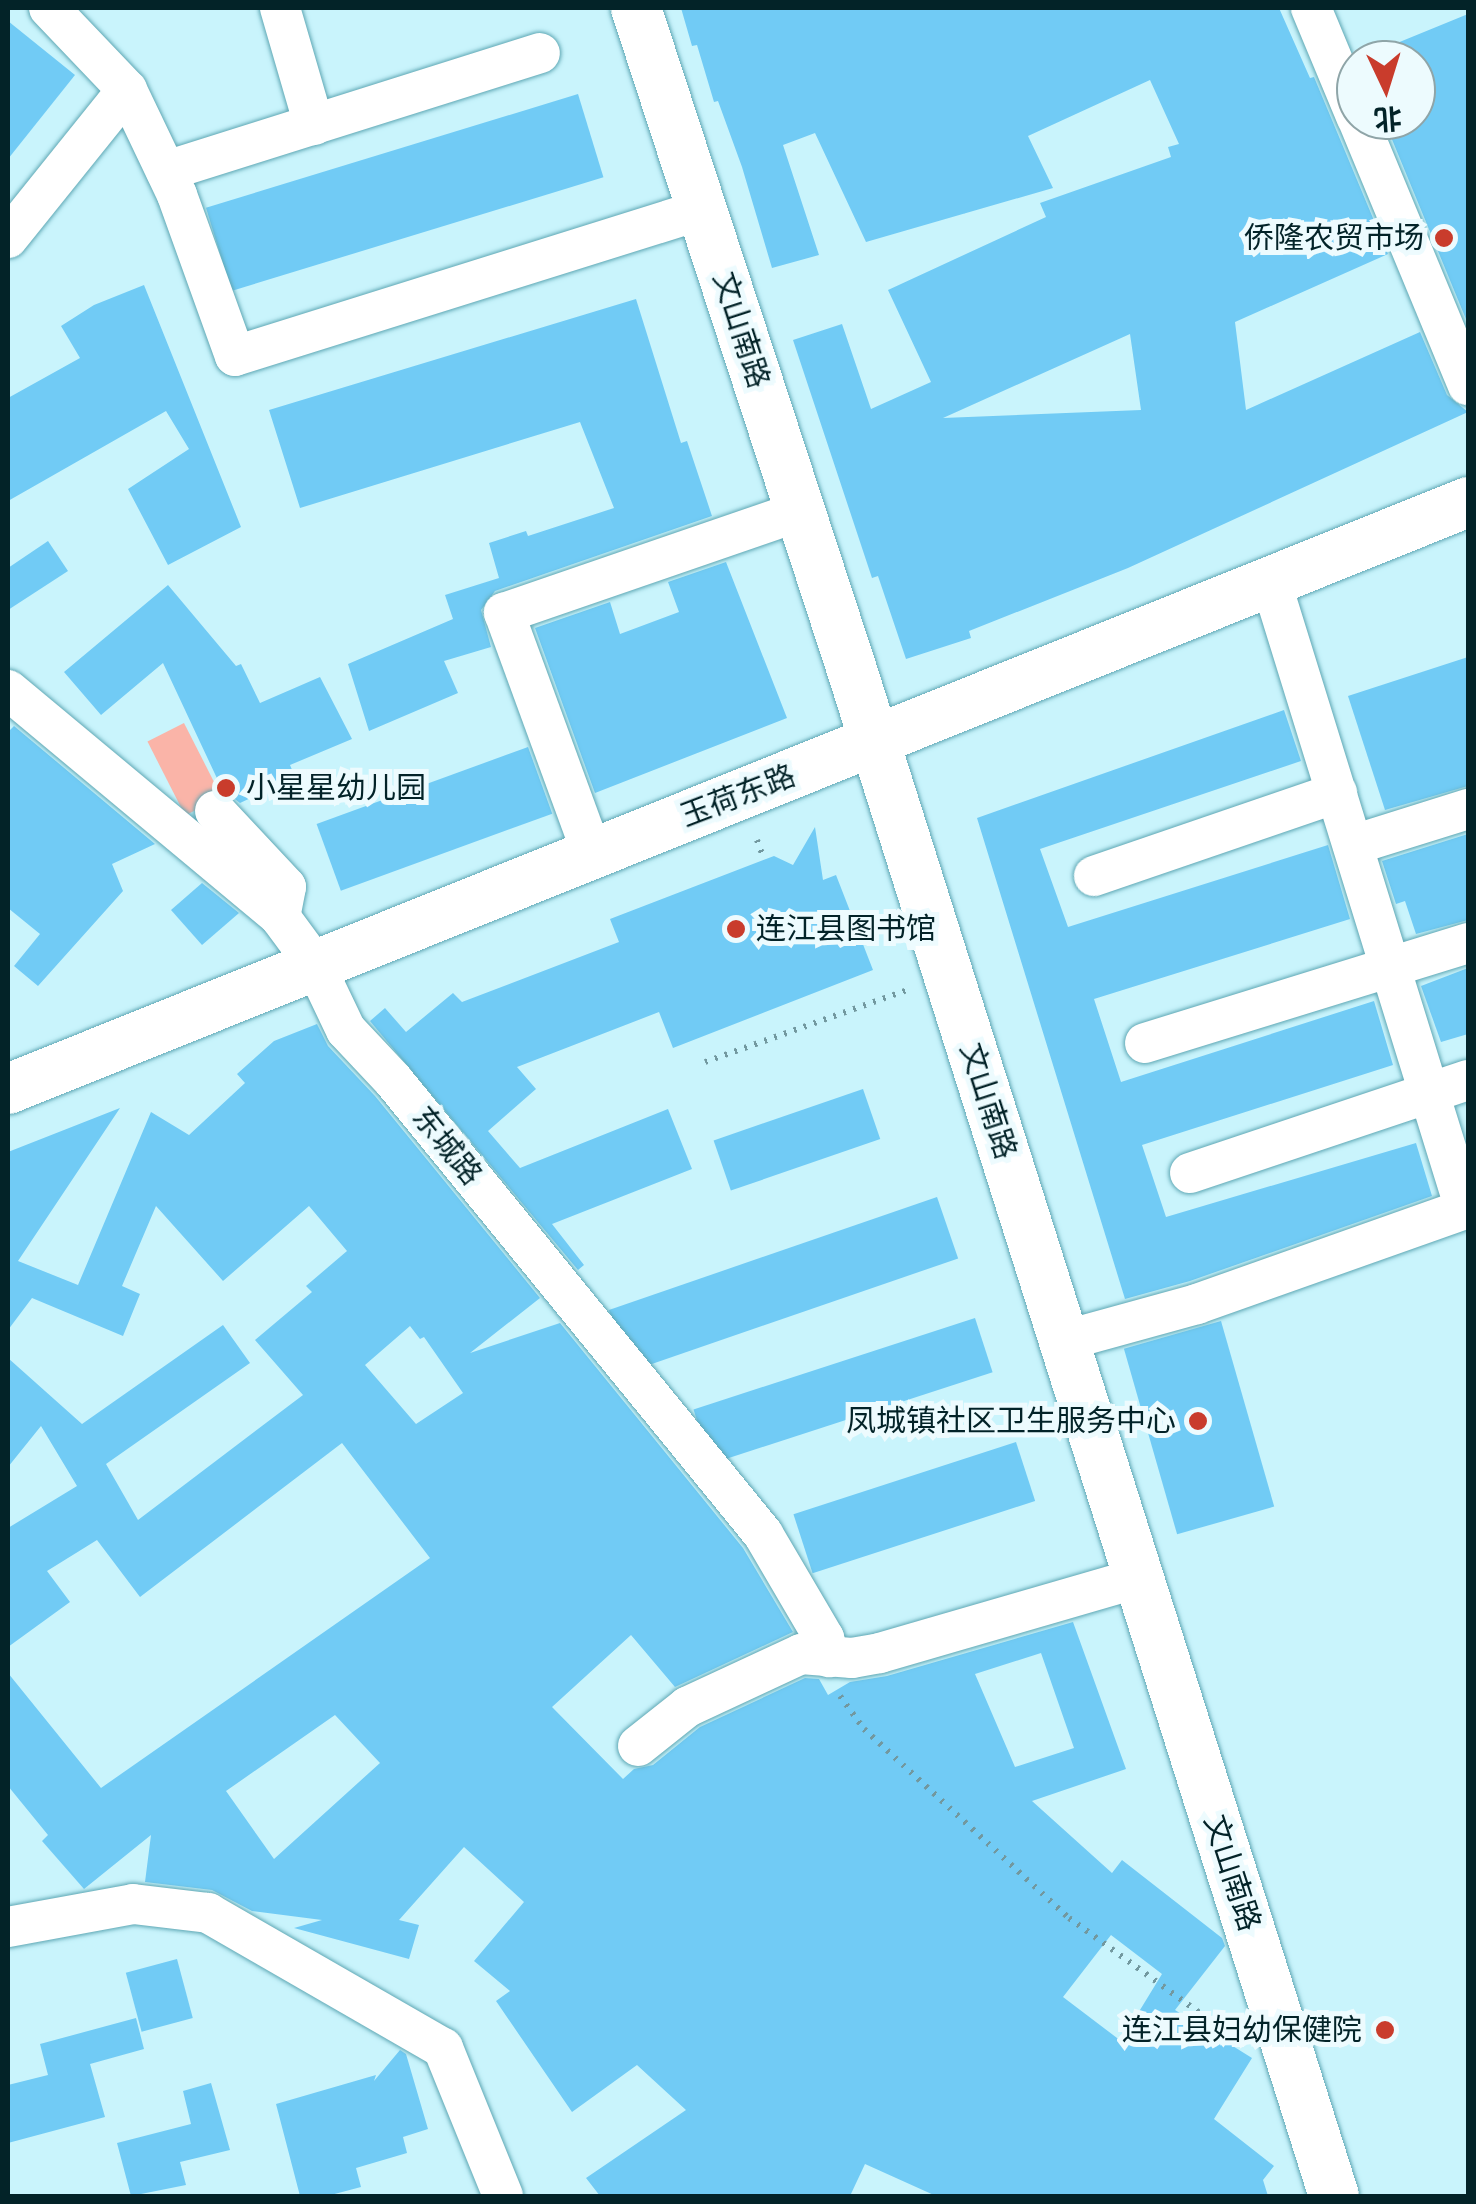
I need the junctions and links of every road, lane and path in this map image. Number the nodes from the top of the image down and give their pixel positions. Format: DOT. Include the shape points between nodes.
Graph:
graph roads {
  1 [pos="49,8"];
  2 [pos="280,8"];
  3 [pos="636,8"];
  4 [pos="1310,8"];
  5 [pos="540,53"];
  6 [pos="1336,69"];
  7 [pos="127,90"];
  8 [pos="314,125"];
  9 [pos="1366,140"];
  10 [pos="166,172"];
  11 [pos="702,210"];
  12 [pos="8,238"];
  13 [pos="1468,386"];
  14 [pos="1468,502"];
  15 [pos="800,511"];
  16 [pos="1272,582"];
  17 [pos="8,690"];
  18 [pos="874,742"];
  19 [pos="1337,793"];
  20 [pos="1468,809"];
  21 [pos="215,811"];
  22 [pos="757,840"];
  23 [pos="1353,845"];
  24 [pos="592,853"];
  25 [pos="764,860"];
  26 [pos="1094,876"];
  27 [pos="280,918"];
  28 [pos="1468,943"];
  29 [pos="314,963"];
  30 [pos="1391,968"];
  31 [pos="907,990"];
  32 [pos="1145,1043"];
  33 [pos="705,1062"];
  34 [pos="1468,1080"];
  35 [pos="8,1089"];
  36 [pos="1430,1094"];
  37 [pos="1190,1172"];
  38 [pos="1467,1208"];
  39 [pos="1063,1341"];
  40 [pos="1138,1578"];
  41 [pos="829,1656"];
  42 [pos="638,1746"];
  43 [pos="8,1927"];
  44 [pos="1293,2068"];
  45 [pos="1336,2194"];
  46 [pos="503,2196"];
  1 -- 7 [label="street"];
  2 -- 8 [label="street"];
  3 -- 11 [label="main road, 文山南路"];
  4 -- 6 [label="street"];
  5 -- 8 [label="street"];
  7 -- 10 [label="street"];
  7 -- 12 [label="street"];
  8 -- 10 [label="street"];
  9 -- 13 [label="street"];
  10 -- 11 [label="street" via="235,356"];
  11 -- 15 [label="main road, 文山南路"];
  14 -- 16 [label="main road, 玉荷东路"];
  15 -- 18 [label="main road, 文山南路"];
  15 -- 24 [label="street" via="504,613"];
  16 -- 18 [label="main road, 玉荷东路"];
  16 -- 19 [label="street"];
  17 -- 27 [label="street, 东城路"];
  18 -- 24 [label="main road, 玉荷东路"];
  18 -- 39 [label="main road, 文山南路"];
  19 -- 23 [label="street"];
  19 -- 26 [label="street"];
  20 -- 23 [label="street"];
  21 -- 27 [label="street" via="286,886"];
  22 -- 25 [label="path"];
  23 -- 30 [label="street"];
  24 -- 29 [label="main road, 玉荷东路"];
  27 -- 29 [label="street, 东城路"];
  28 -- 30 [label="street"];
  29 -- 35 [label="main road, 玉荷东路"];
  29 -- 41 [label="street, 东城路" via="346,1030 763,1534"];
  30 -- 32 [label="street"];
  30 -- 36 [label="street"];
  31 -- 33 [label="path"];
  34 -- 36 [label="street"];
  36 -- 37 [label="street"];
  36 -- 38 [label="street"];
  38 -- 39 [label="street" via="1197,1304"];
  39 -- 40 [label="main road, 文山南路"];
  40 -- 41 [label="street" via="880,1653"];
  40 -- 44 [label="main road, 文山南路"];
  41 -- 42 [label="street" via="801,1654 687,1707"];
  41 -- 44 [label="path" via="831,1678 864,1729 1069,1918 1227,2036"];
  43 -- 46 [label="street" via="132,1904 208,1912 443,2048"];
  44 -- 45 [label="main road, 文山南路"];
}
